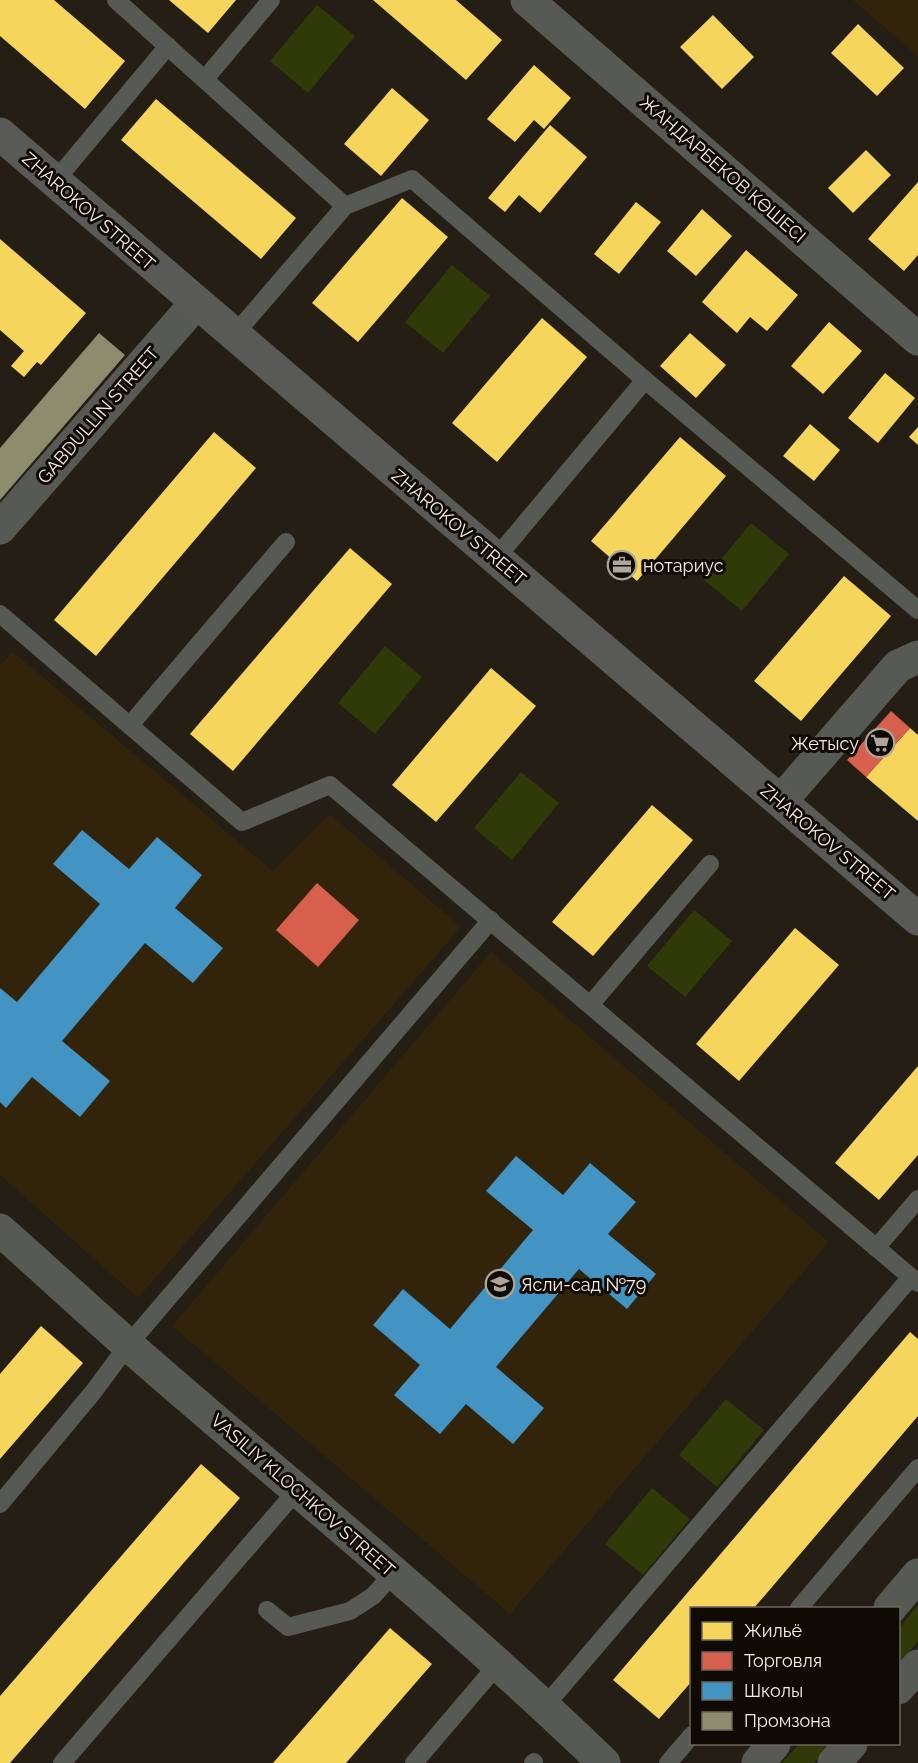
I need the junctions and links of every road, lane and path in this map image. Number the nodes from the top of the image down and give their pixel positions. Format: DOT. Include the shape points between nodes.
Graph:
graph roads {
  1 [pos="116,0"];
  2 [pos="271,0"];
  3 [pos="528,0"];
  4 [pos="168,45"];
  5 [pos="205,79"];
  6 [pos="0,134"];
  7 [pos="55,182"];
  8 [pos="345,206"];
  9 [pos="196,303"];
  10 [pos="234,335"];
  11 [pos="918,339"];
  12 [pos="645,380"];
  13 [pos="0,528"];
  14 [pos="286,542"];
  15 [pos="495,558"];
  16 [pos="918,610"];
  17 [pos="0,614"];
  18 [pos="918,657"];
  19 [pos="130,725"];
  20 [pos="781,801"];
  21 [pos="711,864"];
  22 [pos="918,919"];
  23 [pos="491,920"];
  24 [pos="590,1005"];
  25 [pos="918,1199"];
  26 [pos="0,1230"];
  27 [pos="876,1248"];
  28 [pos="914,1280"];
  29 [pos="128,1345"];
  30 [pos="918,1468"];
  31 [pos="298,1489"];
  32 [pos="0,1504"];
  33 [pos="394,1573"];
  34 [pos="918,1575"];
  35 [pos="800,1607"];
  36 [pos="891,1607"];
  37 [pos="267,1610"];
  38 [pos="498,1664"];
  39 [pos="918,1666"];
  40 [pos="900,1686"];
  41 [pos="545,1706"];
  42 [pos="690,1737"];
  43 [pos="772,1745"];
  44 [pos="849,1745"];
  45 [pos="62,1763"];
  46 [pos="414,1763"];
  47 [pos="604,1763"];
  48 [pos="668,1763"];
  49 [pos="758,1763"];
  50 [pos="834,1763"];
  1 -- 4 [label="lane"];
  2 -- 5 [label="lane"];
  3 -- 11 [label="street, ЖАНДАРБЕКОВ КӨШЕСІ"];
  4 -- 5 [label="lane"];
  4 -- 7 [label="lane"];
  5 -- 8 [label="lane"];
  6 -- 7 [label="main road, ZHAROKOV STREET"];
  7 -- 9 [label="main road, ZHAROKOV STREET"];
  8 -- 10 [label="lane"];
  8 -- 12 [label="lane" via="412,179"];
  9 -- 10 [label="main road, ZHAROKOV STREET"];
  9 -- 13 [label="street, GABDULLIN STREET"];
  10 -- 15 [label="main road, ZHAROKOV STREET"];
  12 -- 15 [label="lane"];
  12 -- 16 [label="lane"];
  14 -- 19 [label="lane"];
  15 -- 20 [label="main road, ZHAROKOV STREET"];
  17 -- 19 [label="lane"];
  18 -- 20 [label="street" via="898,666"];
  19 -- 23 [label="lane" via="242,822 330,785"];
  20 -- 22 [label="main road, ZHAROKOV STREET"];
  21 -- 24 [label="lane"];
  23 -- 24 [label="lane"];
  23 -- 29 [label="lane"];
  24 -- 27 [label="lane"];
  25 -- 27 [label="lane"];
  26 -- 29 [label="street, VASILIY KLOCHKOV STREET"];
  27 -- 28 [label="lane"];
  28 -- 41 [label="lane"];
  29 -- 31 [label="street, VASILIY KLOCHKOV STREET"];
  29 -- 32 [label="lane"];
  30 -- 35 [label="lane"];
  31 -- 33 [label="street, VASILIY KLOCHKOV STREET"];
  31 -- 45 [label="lane"];
  33 -- 37 [label="lane" via="373,1596 350,1611 288,1627"];
  33 -- 38 [label="street, VASILIY KLOCHKOV STREET"];
  34 -- 36 [label="street"];
  38 -- 41 [label="street, VASILIY KLOCHKOV STREET"];
  38 -- 46 [label="lane"];
  39 -- 40 [label="street"];
  41 -- 47 [label="street, VASILIY KLOCHKOV STREET"];
  42 -- 48 [label="lane"];
  43 -- 49 [label="street"];
  44 -- 50 [label="street"];
}
